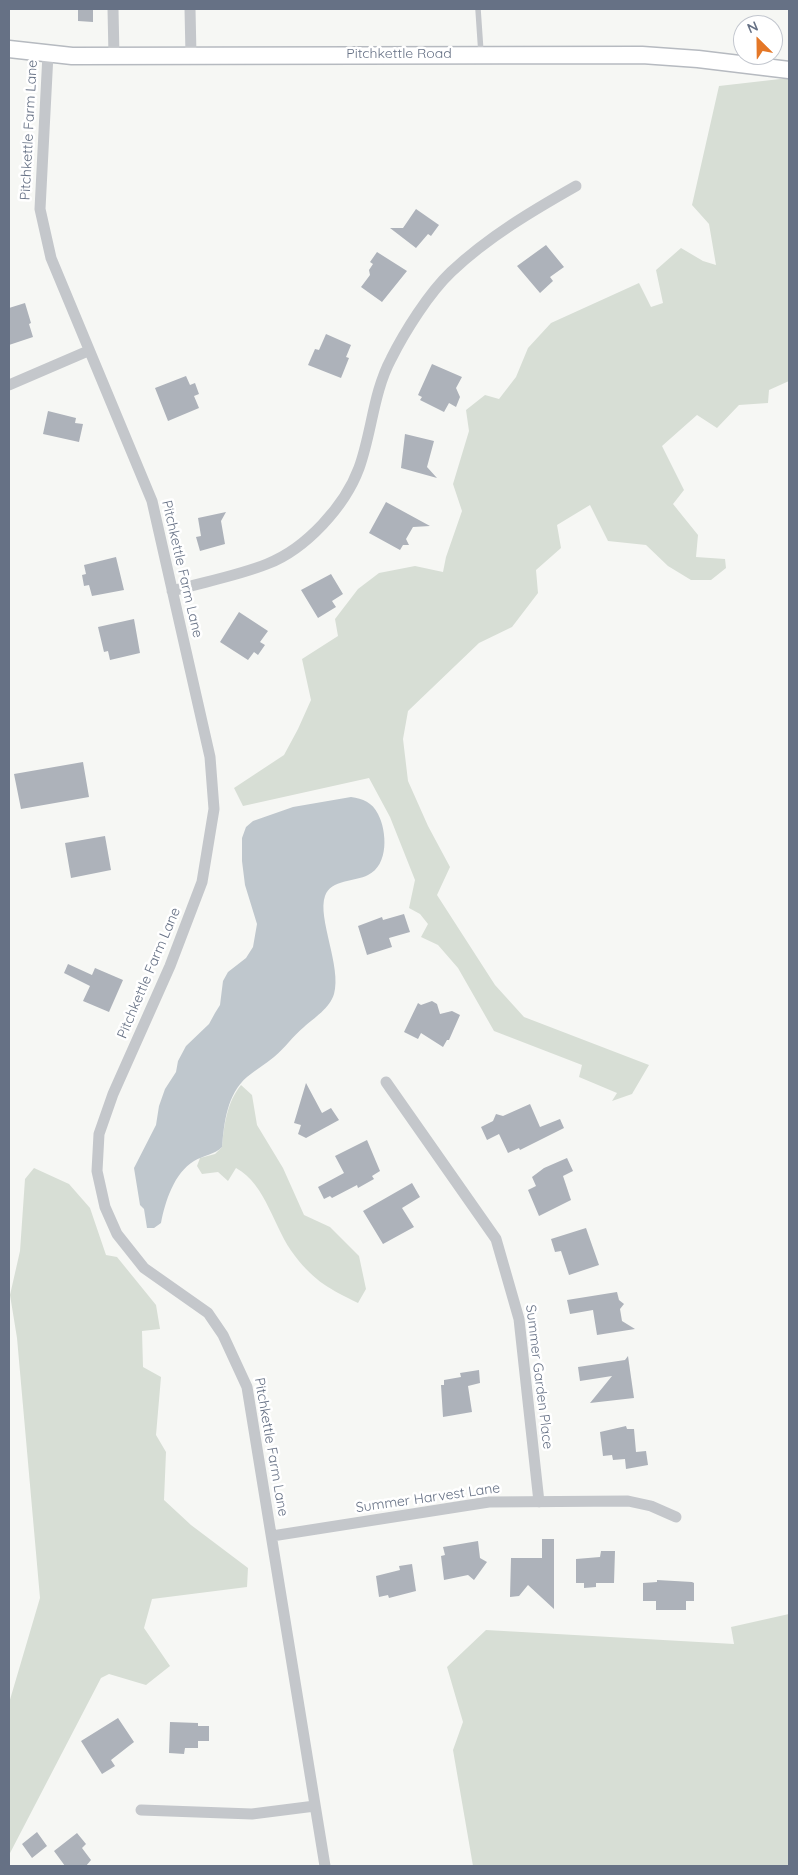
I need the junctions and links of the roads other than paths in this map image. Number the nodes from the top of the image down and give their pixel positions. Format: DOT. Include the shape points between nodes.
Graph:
graph roads {
  1 [pos="113,9"];
  2 [pos="190,9"];
  3 [pos="478,9"];
  4 [pos="9,49"];
  5 [pos="481,53"];
  6 [pos="48,54"];
  7 [pos="191,55"];
  8 [pos="114,56"];
  9 [pos="789,70"];
  10 [pos="576,186"];
  11 [pos="88,351"];
  12 [pos="9,385"];
  13 [pos="172,591"];
  14 [pos="386,1082"];
  15 [pos="539,1502"];
  16 [pos="676,1517"];
  17 [pos="272,1536"];
  18 [pos="315,1806"];
  19 [pos="141,1810"];
  20 [pos="325,1866"];
  1 -- 8 [label="street"];
  2 -- 7 [label="street"];
  3 -- 5 [label="lane"];
  4 -- 6 [label="main road, Pitchkettle Road"];
  5 -- 7 [label="main road, Pitchkettle Road"];
  5 -- 9 [label="main road, Pitchkettle Road" via="642,55"];
  6 -- 8 [label="main road, Pitchkettle Road"];
  6 -- 11 [label="street, Pitchkettle Farm Lane" via="40,210 50,258"];
  7 -- 8 [label="main road, Pitchkettle Road"];
  10 -- 13 [label="street" via="482,245 450,273 424,306 390,359 375,398 359,468 330,518 296,547 268,564"];
  11 -- 12 [label="street"];
  11 -- 13 [label="street, Pitchkettle Farm Lane" via="127,436 152,501"];
  13 -- 17 [label="street, Pitchkettle Farm Lane" via="210,758 214,809 202,882 170,966 113,1094 100,1134 97,1171 105,1208 117,1234 144,1268 208,1313 237,1361 247,1387"];
  14 -- 15 [label="street, Summer Garden Place" via="496,1239 519,1319"];
  15 -- 16 [label="street, Summer Harvest Lane" via="628,1501 651,1506"];
  15 -- 17 [label="street, Summer Harvest Lane" via="489,1502"];
  17 -- 18 [label="street, Pitchkettle Farm Lane"];
  18 -- 19 [label="street" via="252,1814"];
  18 -- 20 [label="street, Pitchkettle Farm Lane"];
}
